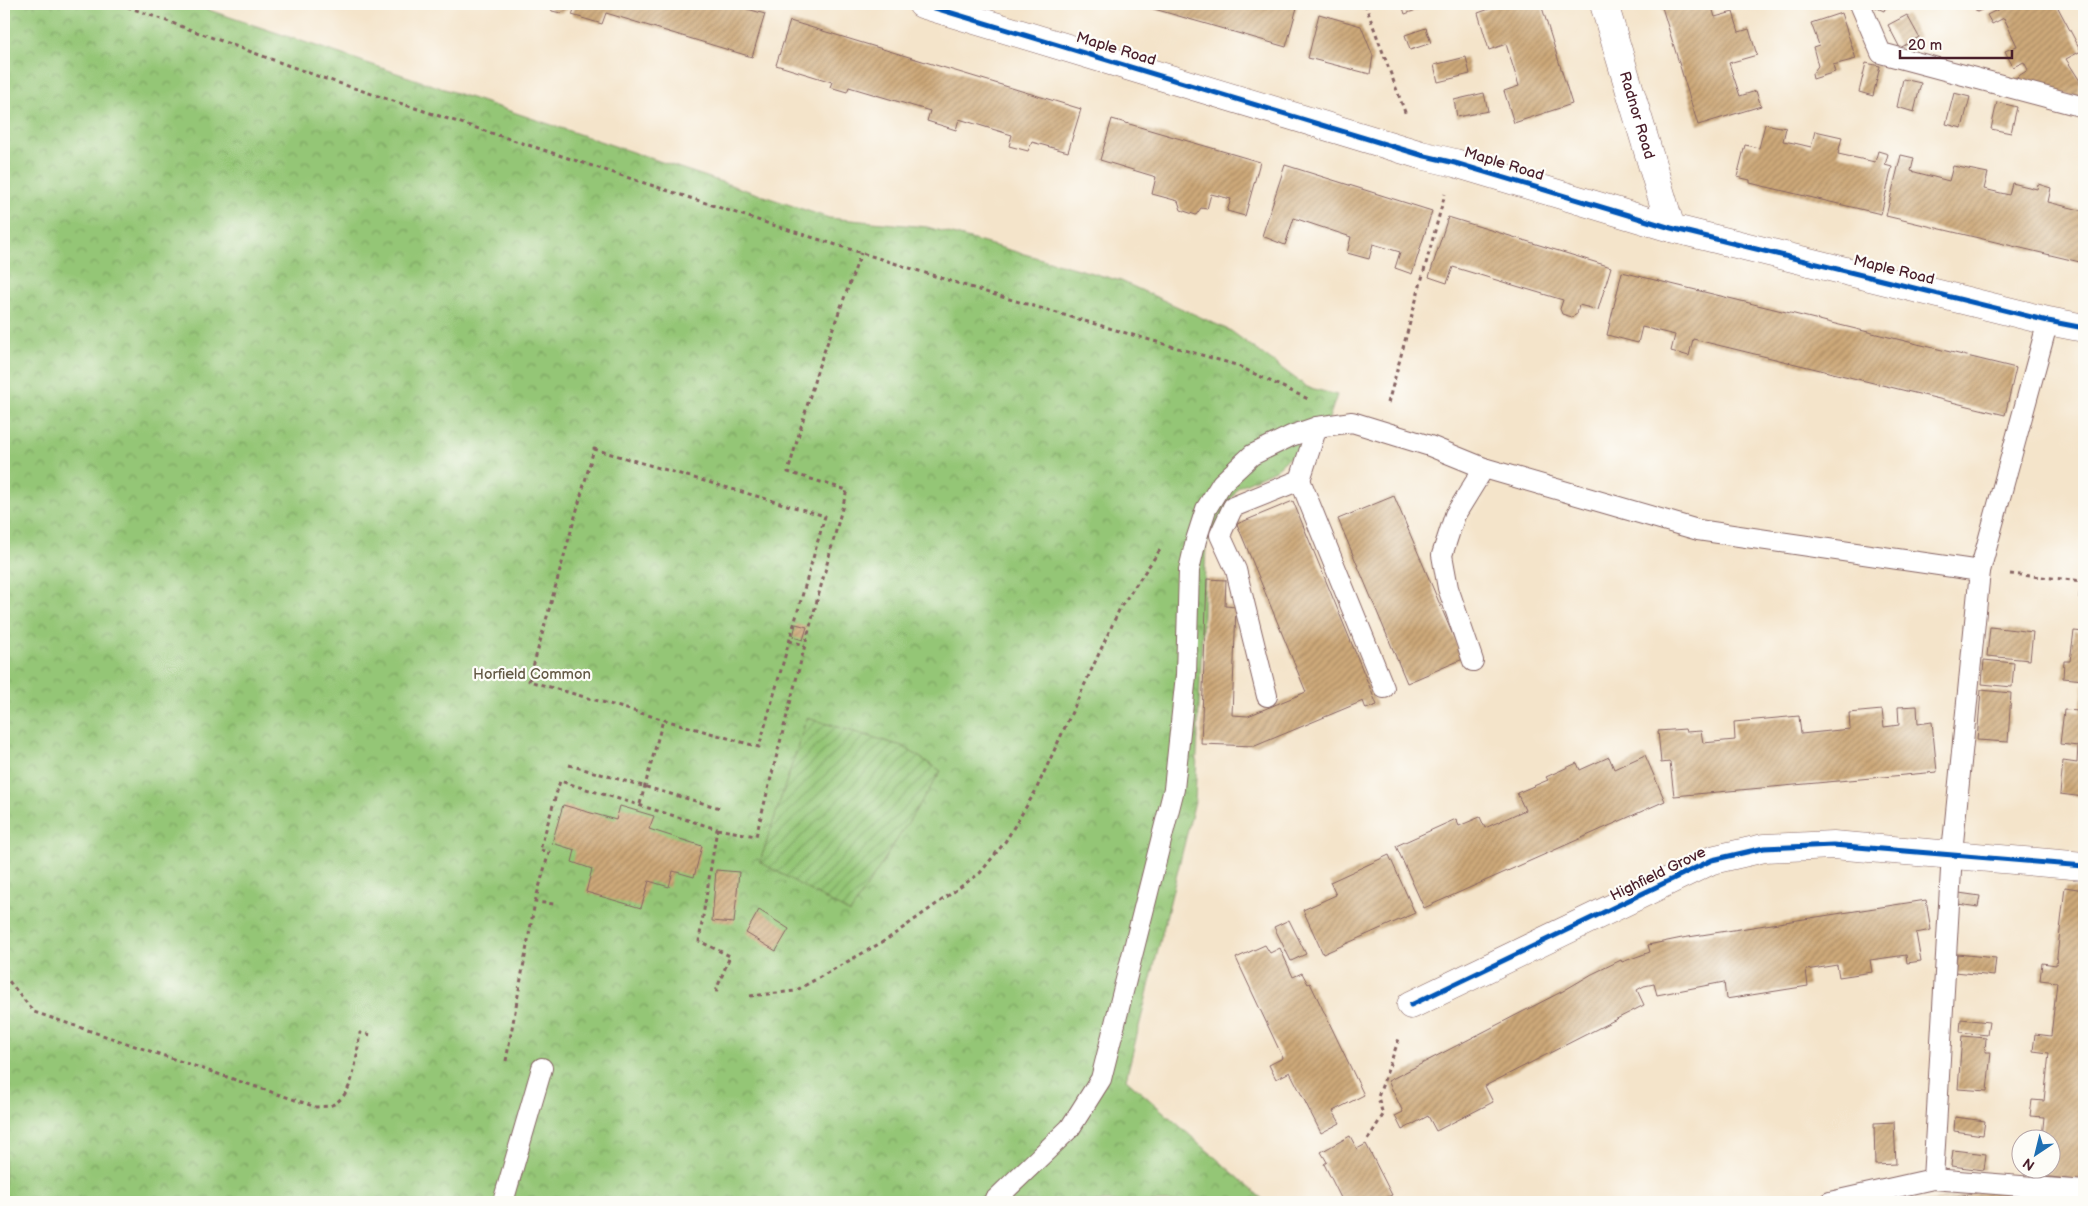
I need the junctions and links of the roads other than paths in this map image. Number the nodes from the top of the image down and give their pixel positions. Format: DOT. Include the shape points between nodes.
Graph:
graph roads {
  1 [pos="922,4"];
  2 [pos="1604,4"];
  3 [pos="1860,4"];
  4 [pos="2084,108"];
  5 [pos="1671,228"];
  6 [pos="2048,321"];
  7 [pos="2084,328"];
  8 [pos="1317,427"];
  9 [pos="1484,468"];
  10 [pos="1300,480"];
  11 [pos="1980,571"];
  12 [pos="1473,661"];
  13 [pos="1384,688"];
  14 [pos="1267,696"];
  15 [pos="1952,853"];
  16 [pos="2084,866"];
  17 [pos="1411,1005"];
  18 [pos="542,1068"];
  19 [pos="1932,1179"];
  20 [pos="2084,1191"];
  21 [pos="503,1202"];
  22 [pos="993,1202"];
  23 [pos="1830,1202"];
  1 -- 5 [label="street, Maple Road"];
  2 -- 5 [label="street, Radnor Road"];
  3 -- 4 [label="lane" via="1881,53"];
  5 -- 6 [label="street, Maple Road"];
  6 -- 7 [label="street, Maple Road"];
  6 -- 11 [label="lane"];
  8 -- 9 [label="lane" via="1352,422 1430,446"];
  8 -- 10 [label="lane"];
  8 -- 22 [label="lane" via="1252,455 1222,483 1206,509 1189,570 1186,675 1174,788 1101,1079 1070,1128"];
  9 -- 11 [label="lane" via="1698,530"];
  9 -- 12 [label="lane" via="1455,515 1442,555 1448,588"];
  10 -- 13 [label="lane"];
  10 -- 14 [label="lane" via="1233,507 1220,535 1236,570"];
  11 -- 15 [label="lane"];
  15 -- 16 [label="street, Highfield Grove"];
  15 -- 17 [label="street, Highfield Grove" via="1833,845 1764,848 1712,860"];
  15 -- 19 [label="lane"];
  18 -- 21 [label="lane"];
  19 -- 20 [label="lane"];
  19 -- 23 [label="lane"];
}
